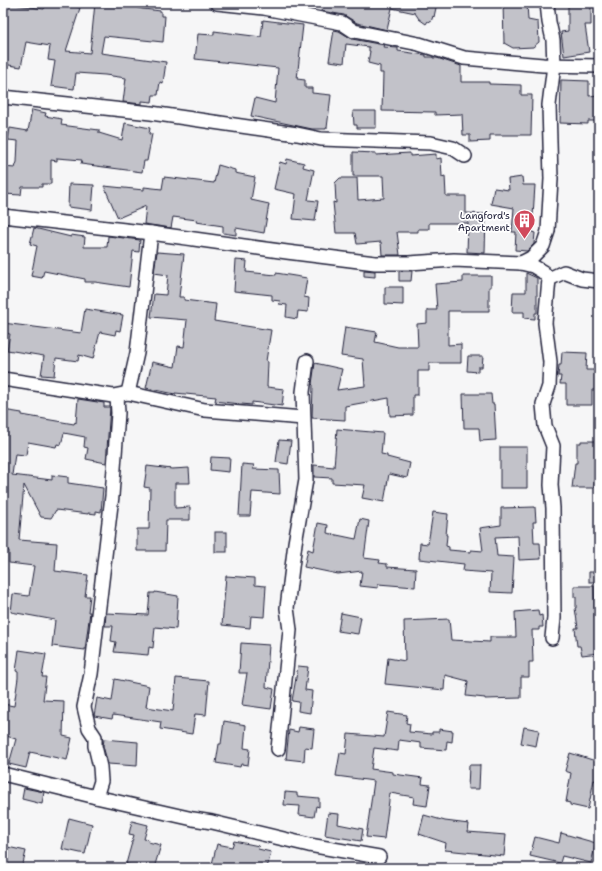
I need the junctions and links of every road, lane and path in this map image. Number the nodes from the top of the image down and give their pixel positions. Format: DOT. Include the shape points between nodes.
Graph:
graph roads {
  1 [pos="217,3"];
  2 [pos="547,3"];
  3 [pos="554,65"];
  4 [pos="599,66"];
  5 [pos="3,97"];
  6 [pos="466,156"];
  7 [pos="3,216"];
  8 [pos="151,233"];
  9 [pos="521,263"];
  10 [pos="549,280"];
  11 [pos="599,281"];
  12 [pos="307,361"];
  13 [pos="3,379"];
  14 [pos="122,394"];
  15 [pos="303,418"];
  16 [pos="552,638"];
  17 [pos="278,749"];
  18 [pos="3,774"];
  19 [pos="96,797"];
  20 [pos="379,857"];
  1 -- 3 [label="street" via="264,8 342,23 354,31 418,44 464,58"];
  2 -- 3 [label="street"];
  3 -- 4 [label="street"];
  3 -- 9 [label="street" via="549,105 551,179 548,231 543,246 531,258"];
  5 -- 6 [label="street" via="151,113 321,139 431,144 453,148"];
  7 -- 8 [label="street"];
  8 -- 9 [label="street" via="375,263 454,260"];
  8 -- 14 [label="street" via="137,353"];
  9 -- 10 [label="street" via="543,272"];
  10 -- 11 [label="street" via="564,272 582,279"];
  10 -- 16 [label="street" via="545,323 550,362 549,386 543,404 545,426 553,446"];
  12 -- 15 [label="street"];
  13 -- 14 [label="street" via="113,396"];
  14 -- 15 [label="street" via="205,410"];
  14 -- 19 [label="street" via="91,674 84,707 89,728 95,737 100,768 101,781"];
  15 -- 17 [label="street" via="306,480 287,608 290,630"];
  18 -- 19 [label="street"];
  19 -- 20 [label="street" via="308,845"];
}
